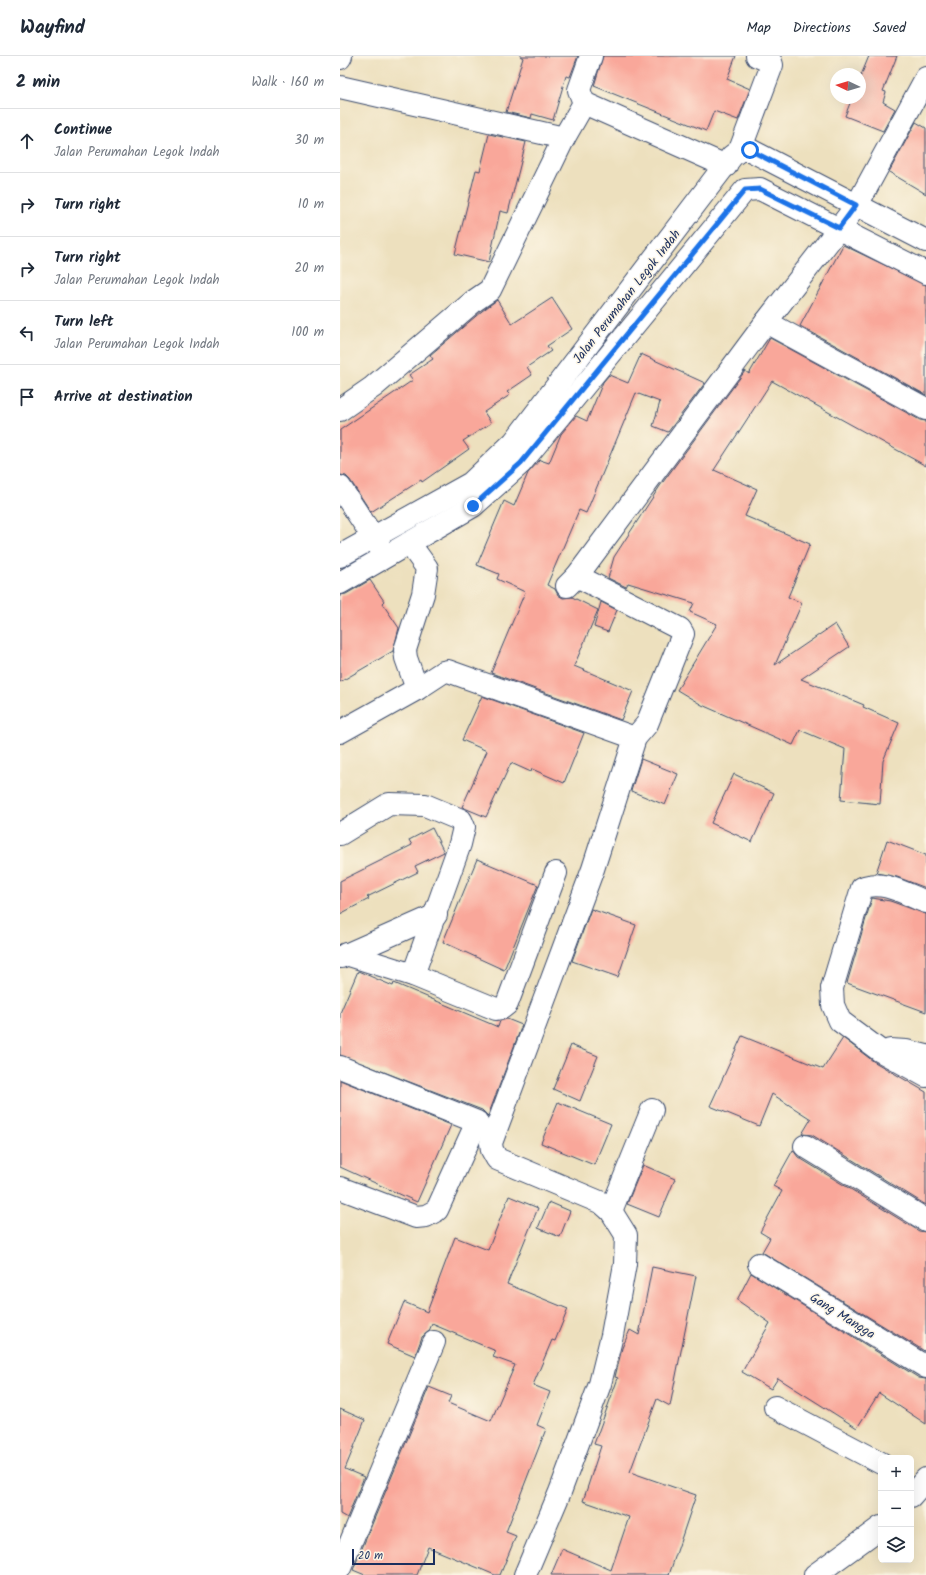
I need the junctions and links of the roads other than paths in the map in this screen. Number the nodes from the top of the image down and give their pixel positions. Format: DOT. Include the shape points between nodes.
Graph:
graph roads {
  1 [pos="591,56"];
  2 [pos="757,56"];
  3 [pos="926,78"];
  4 [pos="340,87"];
  5 [pos="584,103"];
  6 [pos="564,138"];
  7 [pos="733,158"];
  8 [pos="856,205"];
  9 [pos="839,228"];
  10 [pos="926,241"];
  11 [pos="926,273"];
  12 [pos="766,322"];
  13 [pos="926,409"];
  14 [pos="340,410"];
  15 [pos="340,487"];
  16 [pos="374,536"];
  17 [pos="409,543"];
  18 [pos="340,556"];
  19 [pos="386,556"];
  20 [pos="340,583"];
  21 [pos="417,689"];
  22 [pos="340,732"];
  23 [pos="635,738"];
  24 [pos="340,834"];
  25 [pos="556,873"];
  26 [pos="926,902"];
  27 [pos="436,915"];
  28 [pos="343,956"];
  29 [pos="413,975"];
  30 [pos="879,1050"];
  31 [pos="926,1056"];
  32 [pos="340,1066"];
  33 [pos="926,1076"];
  34 [pos="652,1110"];
  35 [pos="805,1146"];
  36 [pos="340,1188"];
  37 [pos="611,1211"];
  38 [pos="926,1220"];
  39 [pos="760,1264"];
  40 [pos="434,1342"];
  41 [pos="926,1367"];
  42 [pos="775,1407"];
  43 [pos="878,1461"];
  44 [pos="878,1529"];
  45 [pos="340,1568"];
  46 [pos="525,1575"];
  47 [pos="815,1575"];
  1 -- 5 [label="street" via="580,90"];
  2 -- 7 [label="street, Jalan Perumahan Legok Indah" via="771,62 772,69"];
  3 -- 8 [label="street"];
  4 -- 6 [label="street"];
  5 -- 6 [label="street"];
  5 -- 7 [label="street"];
  6 -- 14 [label="street" via="490,290 373,388"];
  7 -- 8 [label="street" via="750,150"];
  7 -- 16 [label="street, Jalan Perumahan Legok Indah" via="514,442 471,482"];
  8 -- 9 [label="street"];
  8 -- 10 [label="street"];
  9 -- 11 [label="street, Jalan Perumahan Legok Indah"];
  9 -- 12 [label="street"];
  9 -- 17 [label="street, Jalan Perumahan Legok Indah" via="760,189 745,190 521,463 473,506"];
  12 -- 13 [label="street"];
  12 -- 23 [label="street" via="572,581 680,629 683,634 647,724"];
  15 -- 16 [label="street"];
  16 -- 18 [label="street, Jalan Perumahan Legok Indah"];
  16 -- 19 [label="street"];
  17 -- 19 [label="street, Jalan Perumahan Legok Indah"];
  17 -- 21 [label="street" via="427,568 424,594 405,650"];
  19 -- 20 [label="street, Jalan Perumahan Legok Indah"];
  21 -- 22 [label="street"];
  21 -- 23 [label="street" via="443,672 455,672"];
  23 -- 37 [label="street" via="593,870 491,1143 496,1158 602,1203"];
  24 -- 27 [label="street" via="389,804 425,805 461,820 464,827 460,844"];
  25 -- 29 [label="street" via="507,1004 502,1008 496,1009"];
  26 -- 30 [label="street" via="882,884 870,884 862,888 832,988 833,1005 840,1021"];
  27 -- 28 [label="street"];
  27 -- 29 [label="street"];
  28 -- 29 [label="street"];
  30 -- 31 [label="street" via="906,1051"];
  30 -- 33 [label="street"];
  32 -- 36 [label="street" via="477,1122 437,1210 426,1216 416,1217"];
  34 -- 37 [label="street"];
  35 -- 38 [label="street"];
  37 -- 46 [label="street" via="626,1235 626,1264 612,1335 600,1384 560,1492"];
  39 -- 41 [label="street, Gang Mangga"];
  40 -- 45 [label="street"];
  42 -- 43 [label="street"];
  44 -- 47 [label="street"];
}
